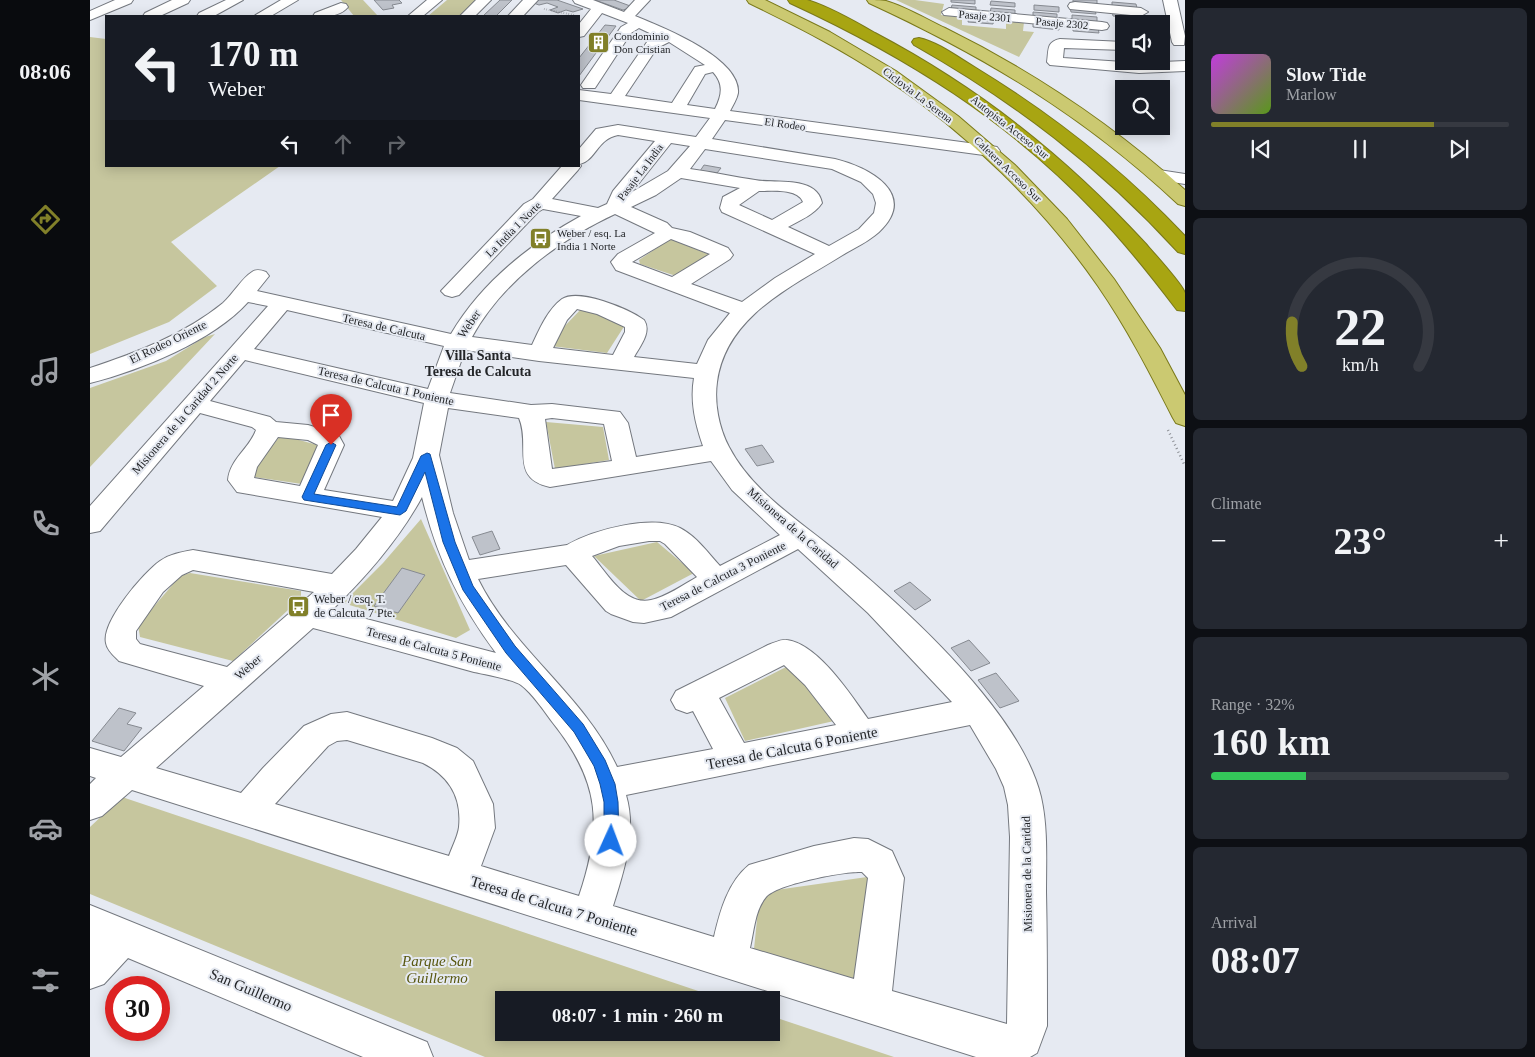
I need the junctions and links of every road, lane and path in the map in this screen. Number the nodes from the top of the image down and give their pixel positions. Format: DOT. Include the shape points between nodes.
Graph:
graph roads {
  1 [pos="126,0"];
  2 [pos="183,0"];
  3 [pos="236,0"];
  4 [pos="291,0"];
  5 [pos="416,0"];
  6 [pos="435,0"];
  7 [pos="484,0"];
  8 [pos="580,0"];
  9 [pos="643,0"];
  10 [pos="754,0"];
  11 [pos="795,0"];
  12 [pos="832,0"];
  13 [pos="874,0"];
  14 [pos="1170,0"];
  15 [pos="1022,2"];
  16 [pos="1185,2"];
  17 [pos="535,4"];
  18 [pos="1062,5"];
  19 [pos="341,8"];
  20 [pos="552,12"];
  21 [pos="949,12"];
  22 [pos="1141,12"];
  23 [pos="409,13"];
  24 [pos="595,13"];
  25 [pos="152,15"];
  26 [pos="206,15"];
  27 [pos="263,15"];
  28 [pos="323,15"];
  29 [pos="468,15"];
  30 [pos="517,15"];
  31 [pos="550,15"];
  32 [pos="868,17"];
  33 [pos="626,18"];
  34 [pos="1179,18"];
  35 [pos="1021,19"];
  36 [pos="93,23"];
  37 [pos="1102,26"];
  38 [pos="580,32"];
  39 [pos="903,33"];
  40 [pos="670,37"];
  41 [pos="1174,38"];
  42 [pos="1115,46"];
  43 [pos="1170,66"];
  44 [pos="1185,66"];
  45 [pos="719,67"];
  46 [pos="1115,67"];
  47 [pos="584,90"];
  48 [pos="616,100"];
  49 [pos="676,109"];
  50 [pos="712,114"];
  51 [pos="682,141"];
  52 [pos="991,151"];
  53 [pos="580,158"];
  54 [pos="571,167"];
  55 [pos="676,172"];
  56 [pos="1158,175"];
  57 [pos="1185,179"];
  58 [pos="751,186"];
  59 [pos="1185,200"];
  60 [pos="542,202"];
  61 [pos="608,210"];
  62 [pos="772,228"];
  63 [pos="665,232"];
  64 [pos="1185,248"];
  65 [pos="831,254"];
  66 [pos="259,276"];
  67 [pos="674,285"];
  68 [pos="488,298"];
  69 [pos="237,300"];
  70 [pos="1185,305"];
  71 [pos="276,309"];
  72 [pos="744,310"];
  73 [pos="457,342"];
  74 [pos="239,352"];
  75 [pos="539,354"];
  76 [pos="620,363"];
  77 [pos="706,372"];
  78 [pos="90,376"];
  79 [pos="438,399"];
  80 [pos="194,404"];
  81 [pos="528,413"];
  82 [pos="1185,418"];
  83 [pos="268,430"];
  84 [pos="1168,430"];
  85 [pos="719,451"];
  86 [pos="427,456"];
  87 [pos="1185,466"];
  88 [pos="626,467"];
  89 [pos="308,497"];
  90 [pos="400,511"];
  91 [pos="90,524"];
  92 [pos="800,536"];
  93 [pos="572,555"];
  94 [pos="461,572"];
  95 [pos="716,580"];
  96 [pos="339,586"];
  97 [pos="308,615"];
  98 [pos="532,675"];
  99 [pos="232,680"];
  100 [pos="976,711"];
  101 [pos="861,734"];
  102 [pos="736,759"];
  103 [pos="90,762"];
  104 [pos="126,773"];
  105 [pos="608,784"];
  106 [pos="90,805"];
  107 [pos="248,811"];
  108 [pos="459,877"];
  109 [pos="590,917"];
  110 [pos="106,930"];
  111 [pos="728,960"];
  112 [pos="90,970"];
  113 [pos="871,1004"];
  114 [pos="1018,1042"];
  115 [pos="412,1057"];
  1 -- 36 [label="street"];
  2 -- 25 [label="street"];
  3 -- 26 [label="street"];
  4 -- 27 [label="street"];
  5 -- 23 [label="street"];
  6 -- 23 [label="street"];
  7 -- 29 [label="street"];
  8 -- 24 [label="street"];
  9 -- 33 [label="street"];
  10 -- 52 [label="main road, Caletera Acceso Sur" via="826,35 888,72"];
  11 -- 70 [label="highway, Autopista Acceso Sur" via="917,61 1011,125 1057,163 1102,207"];
  12 -- 32 [label="highway"];
  13 -- 56 [label="main road" via="954,39 1026,80 1096,127"];
  14 -- 16 [label="street"];
  14 -- 34 [label="street"];
  15 -- 35 [label="street"];
  17 -- 20 [label="path"];
  17 -- 30 [label="street"];
  18 -- 22 [label="street"];
  19 -- 28 [label="street"];
  20 -- 24 [label="path"];
  20 -- 31 [label="path"];
  21 -- 35 [label="street, Pasaje 2301"];
  24 -- 33 [label="street"];
  24 -- 38 [label="street"];
  33 -- 40 [label="street, Weber"];
  33 -- 47 [label="street" via="626,30"];
  34 -- 41 [label="street"];
  35 -- 37 [label="street, Pasaje 2302"];
  39 -- 64 [label="highway, Autopista Acceso Sur" via="978,76 1050,125 1129,192"];
  40 -- 45 [label="street, Weber"];
  40 -- 48 [label="street" via="652,45"];
  42 -- 46 [label="street" via="1060,43 1057,44 1055,62"];
  43 -- 44 [label="street"];
  45 -- 49 [label="street" via="700,70"];
  45 -- 50 [label="street, Weber" via="729,82 730,91"];
  47 -- 48 [label="street, El Rodeo"];
  48 -- 49 [label="street, El Rodeo"];
  49 -- 50 [label="street, El Rodeo"];
  50 -- 51 [label="street, Weber"];
  50 -- 52 [label="street, El Rodeo"];
  51 -- 53 [label="street, Misionera de la Caridad" via="609,131 600,135"];
  51 -- 55 [label="street, Weber"];
  51 -- 61 [label="street, Pasaje La India" via="620,195"];
  51 -- 65 [label="street, Misionera de la Caridad" via="835,164 852,169 872,181 885,201 880,219"];
  52 -- 82 [label="main road, Caletera Acceso Sur" via="1038,196 1097,268 1137,327"];
  54 -- 60 [label="street, La India 1 Norte"];
  55 -- 58 [label="street"];
  55 -- 61 [label="street, Weber"];
  56 -- 57 [label="street"];
  56 -- 59 [label="main road"];
  58 -- 62 [label="street" via="727,205 731,210"];
  58 -- 62 [label="street" via="795,189 812,197 813,203 807,208"];
  60 -- 61 [label="street"];
  60 -- 68 [label="street, La India 1 Norte" via="531,208 452,291"];
  61 -- 63 [label="street" via="660,227"];
  61 -- 68 [label="street, Weber" via="560,236"];
  62 -- 65 [label="street"];
  63 -- 67 [label="street" via="624,258 621,264"];
  63 -- 67 [label="street" via="683,236 723,255"];
  65 -- 72 [label="street, Misionera de la Caridad"];
  66 -- 69 [label="street, El Rodeo Oriente"];
  67 -- 72 [label="street"];
  68 -- 73 [label="street, Weber"];
  69 -- 71 [label="street, Teresa de Calcuta"];
  69 -- 78 [label="street, El Rodeo Oriente" via="212,321 176,341"];
  71 -- 73 [label="street, Teresa de Calcuta"];
  71 -- 74 [label="street, Misionera de la Caridad 2 Norte"];
  72 -- 77 [label="street, Misionera de la Caridad" via="722,336"];
  73 -- 75 [label="street, Teresa de Calcuta"];
  73 -- 79 [label="street, Weber" via="445,370"];
  74 -- 79 [label="street, Teresa de Calcuta 1 Poniente"];
  74 -- 80 [label="street, Misionera de la Caridad 2 Norte"];
  75 -- 76 [label="street, Teresa de Calcuta"];
  75 -- 76 [label="street" via="563,312 571,303 582,302 636,325 636,332"];
  76 -- 77 [label="street, Teresa de Calcuta"];
  77 -- 85 [label="street, Misionera de la Caridad" via="706,411 712,438"];
  79 -- 81 [label="street, Teresa de Calcuta 1 Poniente"];
  79 -- 86 [label="street, Weber"];
  80 -- 83 [label="street" via="261,422"];
  80 -- 91 [label="street, Misionera de la Caridad 2 Norte"];
  81 -- 88 [label="street, Teresa de Calcuta 1 Poniente" via="552,411 611,417 616,423"];
  81 -- 88 [label="street" via="533,420 538,470 544,477 555,479"];
  83 -- 89 [label="street" via="287,429 329,440 331,445"];
  83 -- 89 [label="street" via="242,472 241,480 251,488"];
  84 -- 87 [label="path"];
  85 -- 88 [label="street"];
  85 -- 92 [label="street, Misionera de la Caridad" via="742,484"];
  86 -- 90 [label="street, Weber"];
  86 -- 94 [label="street" via="440,512"];
  89 -- 90 [label="street"];
  90 -- 96 [label="street, Weber" via="375,547"];
  92 -- 95 [label="street, Teresa de Calcuta 3 Poniente"];
  92 -- 100 [label="street, Misionera de la Caridad" via="886,612 948,676"];
  93 -- 94 [label="street"];
  93 -- 95 [label="street" via="595,543 652,531 663,532 675,538"];
  93 -- 95 [label="street, Teresa de Calcuta 3 Poniente" via="616,603 633,611 661,608"];
  94 -- 98 [label="street" via="476,602"];
  96 -- 97 [label="street, Weber"];
  96 -- 99 [label="street" via="193,560 168,568 120,631 121,643 130,653"];
  97 -- 98 [label="street, Teresa de Calcuta 5 Poniente"];
  97 -- 99 [label="street, Weber"];
  98 -- 105 [label="street" via="578,728"];
  99 -- 104 [label="street, Weber"];
  100 -- 101 [label="street, Teresa de Calcuta 6 Poniente"];
  100 -- 114 [label="street, Misionera de la Caridad" via="1012,766 1027,813 1027,1026"];
  101 -- 102 [label="street, Teresa de Calcuta 6 Poniente"];
  101 -- 102 [label="street" via="822,682 796,656 789,652 779,653 693,696"];
  102 -- 105 [label="street, Teresa de Calcuta 6 Poniente"];
  103 -- 104 [label="street, Teresa de Calcuta 7 Poniente"];
  104 -- 106 [label="street, Weber"];
  104 -- 107 [label="street, Teresa de Calcuta 7 Poniente"];
  105 -- 109 [label="street" via="611,841"];
  107 -- 108 [label="street, Teresa de Calcuta 7 Poniente"];
  107 -- 108 [label="street" via="316,736 330,728 346,726 432,752 461,772 476,804 477,828"];
  108 -- 109 [label="street, Teresa de Calcuta 7 Poniente"];
  109 -- 111 [label="street, Teresa de Calcuta 7 Poniente"];
  110 -- 112 [label="street"];
  110 -- 115 [label="street, San Guillermo"];
  111 -- 113 [label="street, Teresa de Calcuta 7 Poniente"];
  111 -- 113 [label="street" via="743,900 756,880 846,856 865,855 881,864 886,878"];
  113 -- 114 [label="street, Teresa de Calcuta 7 Poniente" via="1004,1044"];
}
